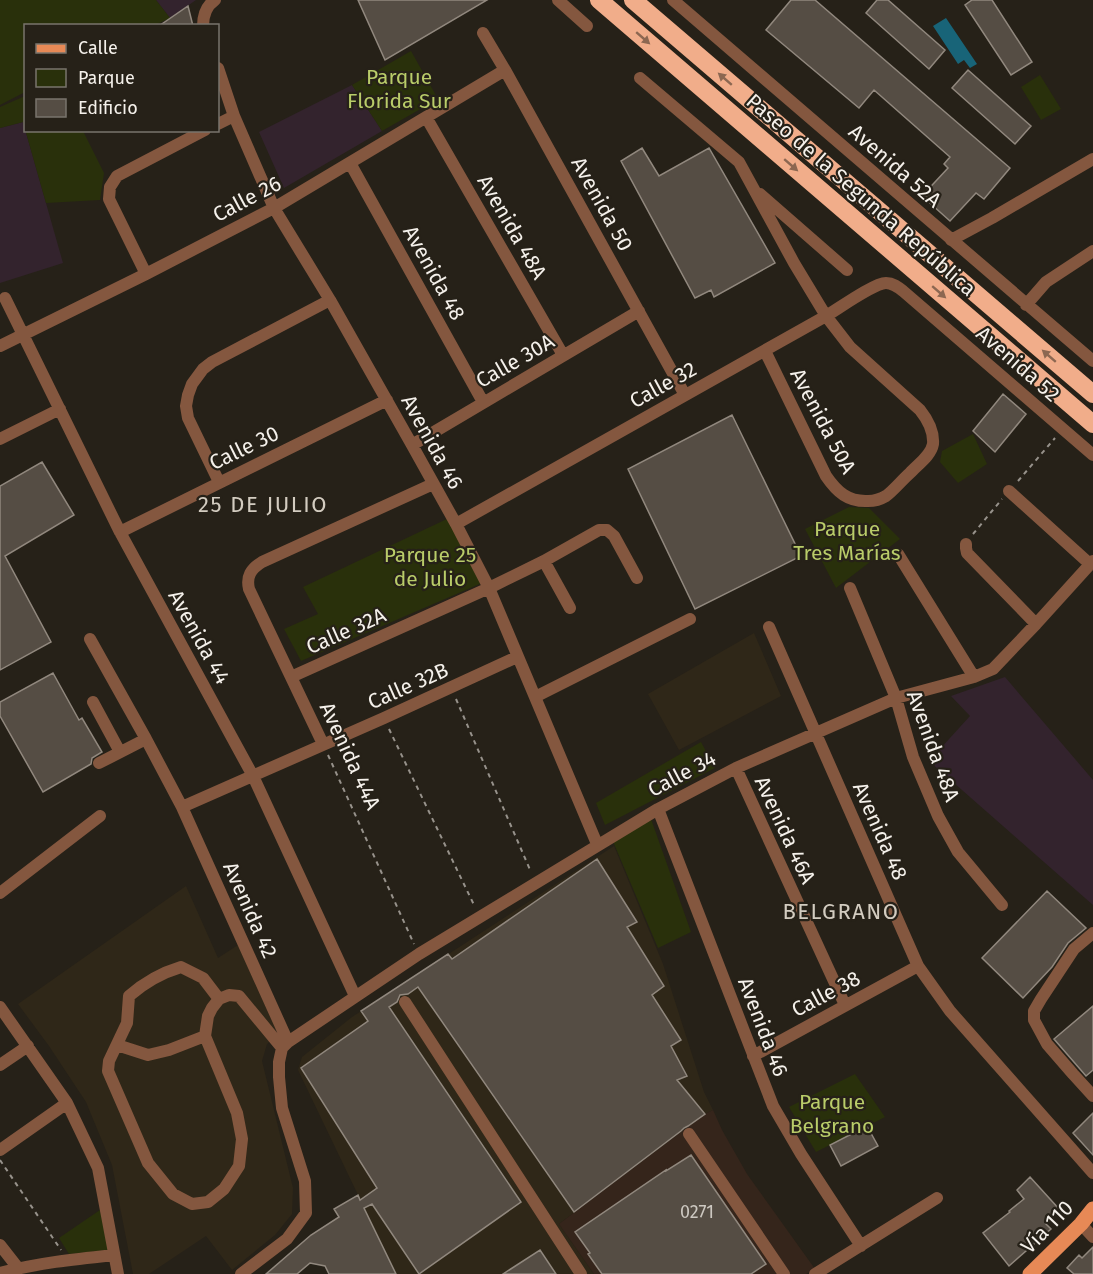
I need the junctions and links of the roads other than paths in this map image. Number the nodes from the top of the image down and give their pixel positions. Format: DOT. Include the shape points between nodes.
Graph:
graph roads {
  1 [pos="215,0"];
  2 [pos="558,0"];
  3 [pos="599,0"];
  4 [pos="633,0"];
  5 [pos="673,0"];
  6 [pos="204,20"];
  7 [pos="587,26"];
  8 [pos="483,33"];
  9 [pos="505,70"];
  10 [pos="219,71"];
  11 [pos="640,78"];
  12 [pos="234,116"];
  13 [pos="426,117"];
  14 [pos="219,124"];
  15 [pos="201,132"];
  16 [pos="1093,159"];
  17 [pos="350,163"];
  18 [pos="754,189"];
  19 [pos="274,208"];
  20 [pos="951,240"];
  21 [pos="1093,250"];
  22 [pos="846,270"];
  23 [pos="146,274"];
  24 [pos="889,283"];
  25 [pos="5,298"];
  26 [pos="330,300"];
  27 [pos="1026,305"];
  28 [pos="639,311"];
  29 [pos="826,316"];
  30 [pos="24,335"];
  31 [pos="0,346"];
  32 [pos="765,351"];
  33 [pos="563,355"];
  34 [pos="1092,357"];
  35 [pos="1093,394"];
  36 [pos="685,395"];
  37 [pos="387,400"];
  38 [pos="483,402"];
  39 [pos="60,409"];
  40 [pos="1093,424"];
  41 [pos="0,439"];
  42 [pos="412,445"];
  43 [pos="1093,455"];
  44 [pos="219,482"];
  45 [pos="434,484"];
  46 [pos="1009,491"];
  47 [pos="456,524"];
  48 [pos="120,532"];
  49 [pos="966,544"];
  50 [pos="898,554"];
  51 [pos="544,561"];
  52 [pos="1092,562"];
  53 [pos="637,578"];
  54 [pos="489,588"];
  55 [pos="849,588"];
  56 [pos="570,608"];
  57 [pos="690,620"];
  58 [pos="1036,624"];
  59 [pos="769,627"];
  60 [pos="90,639"];
  61 [pos="517,657"];
  62 [pos="291,677"];
  63 [pos="974,678"];
  64 [pos="535,698"];
  65 [pos="896,698"];
  66 [pos="93,702"];
  67 [pos="815,732"];
  68 [pos="146,739"];
  69 [pos="323,744"];
  70 [pos="120,752"];
  71 [pos="99,763"];
  72 [pos="736,768"];
  73 [pos="253,776"];
  74 [pos="182,807"];
  75 [pos="657,808"];
  76 [pos="100,816"];
  77 [pos="597,844"];
  78 [pos="0,893"];
  79 [pos="1002,905"];
  80 [pos="1093,933"];
  81 [pos="918,966"];
  82 [pos="355,996"];
  83 [pos="219,999"];
  84 [pos="405,1002"];
  85 [pos="844,1005"];
  86 [pos="0,1007"];
  87 [pos="205,1036"];
  88 [pos="117,1045"];
  89 [pos="285,1045"];
  90 [pos="28,1046"];
  91 [pos="753,1056"];
  92 [pos="0,1065"];
  93 [pos="1093,1096"];
  94 [pos="67,1103"];
  95 [pos="689,1134"];
  96 [pos="0,1150"];
  97 [pos="1093,1173"];
  98 [pos="937,1198"];
  99 [pos="1093,1209"];
  100 [pos="1081,1224"];
  101 [pos="1093,1237"];
  102 [pos="0,1245"];
  103 [pos="861,1246"];
  104 [pos="114,1255"];
  105 [pos="18,1268"];
  106 [pos="0,1273"];
  107 [pos="118,1274"];
  108 [pos="241,1274"];
  109 [pos="581,1274"];
  110 [pos="784,1274"];
  111 [pos="816,1274"];
  112 [pos="1030,1274"];
  1 -- 6 [label="street" via="208,6"];
  2 -- 7 [label="street"];
  3 -- 40 [label="highway, Paseo de la Segunda República, one-way"];
  35 -- 4 [label="highway, Paseo de la Segunda República, one-way"];
  5 -- 20 [label="street, Avenida 52A"];
  8 -- 9 [label="street, Avenida 50"];
  9 -- 13 [label="street, Calle 26"];
  9 -- 28 [label="street, Avenida 50"];
  10 -- 12 [label="street, Avenida 46"];
  11 -- 18 [label="street" via="739,162"];
  12 -- 14 [label="street"];
  12 -- 19 [label="street, Avenida 46"];
  13 -- 17 [label="street, Calle 26"];
  13 -- 33 [label="street, Avenida 48A"];
  15 -- 23 [label="street" via="117,176 110,187 110,199"];
  16 -- 20 [label="street"];
  17 -- 19 [label="street, Calle 26"];
  17 -- 38 [label="street, Avenida 48"];
  18 -- 22 [label="street"];
  18 -- 29 [label="street"];
  19 -- 23 [label="street, Calle 26"];
  19 -- 26 [label="street, Avenida 46"];
  20 -- 27 [label="street, Avenida 52A"];
  21 -- 27 [label="street" via="1046,282"];
  23 -- 30 [label="street, Calle 26"];
  24 -- 29 [label="street, Calle 32" via="880,284"];
  24 -- 43 [label="street, Avenida 52"];
  25 -- 30 [label="street, Avenida 44"];
  26 -- 37 [label="street, Avenida 46"];
  26 -- 44 [label="street" via="212,362 192,384 187,400 188,418"];
  27 -- 34 [label="street, Avenida 52A"];
  28 -- 33 [label="street, Calle 30A"];
  28 -- 36 [label="street, Avenida 50"];
  29 -- 32 [label="street, Calle 32"];
  29 -- 32 [label="street, Avenida 50A" via="850,347 920,410 930,425 933,440 929,454 886,496 856,501 839,492 826,476"];
  30 -- 31 [label="street, Calle 26"];
  30 -- 39 [label="street, Avenida 44"];
  32 -- 36 [label="street, Calle 32"];
  33 -- 38 [label="street, Calle 30A"];
  36 -- 47 [label="street, Calle 32"];
  37 -- 42 [label="street, Avenida 46"];
  37 -- 44 [label="street, Calle 30"];
  38 -- 42 [label="street, Calle 30A"];
  39 -- 41 [label="street"];
  39 -- 48 [label="street, Avenida 44"];
  42 -- 45 [label="street, Avenida 46"];
  44 -- 48 [label="street, Calle 30"];
  45 -- 47 [label="street, Avenida 46"];
  45 -- 62 [label="street, Avenida 44A" via="262,562 249,574 249,589"];
  46 -- 52 [label="street"];
  47 -- 54 [label="street, Avenida 46"];
  48 -- 73 [label="street, Avenida 44"];
  49 -- 58 [label="street" via="967,553"];
  50 -- 63 [label="street"];
  51 -- 53 [label="street, Calle 32A" via="605,529 618,541"];
  51 -- 54 [label="street, Calle 32A"];
  51 -- 56 [label="street"];
  52 -- 58 [label="street, Calle 34"];
  54 -- 61 [label="street, Avenida 46"];
  54 -- 62 [label="street, Calle 32A"];
  55 -- 65 [label="street, Avenida 48A"];
  57 -- 64 [label="street"];
  58 -- 63 [label="street, Calle 34" via="995,667"];
  59 -- 67 [label="street, Avenida 48"];
  60 -- 68 [label="street, Avenida 42"];
  61 -- 64 [label="street, Avenida 46"];
  61 -- 69 [label="street, Calle 32B"];
  62 -- 69 [label="street, Avenida 44A"];
  63 -- 65 [label="street, Calle 34"];
  64 -- 77 [label="street, Avenida 46"];
  65 -- 67 [label="street, Calle 34"];
  65 -- 79 [label="street, Avenida 48A" via="913,757 938,816 958,852"];
  66 -- 70 [label="street"];
  67 -- 72 [label="street, Calle 34"];
  67 -- 81 [label="street, Avenida 48"];
  68 -- 70 [label="street"];
  68 -- 74 [label="street, Avenida 42"];
  69 -- 73 [label="street, Calle 32B"];
  70 -- 71 [label="street"];
  72 -- 75 [label="street, Calle 34"];
  72 -- 85 [label="street, Avenida 46A"];
  73 -- 74 [label="street, Calle 32B"];
  73 -- 82 [label="street, Avenida 44"];
  74 -- 89 [label="street, Avenida 42"];
  75 -- 77 [label="street, Calle 34"];
  75 -- 91 [label="street, Avenida 46"];
  76 -- 78 [label="street"];
  77 -- 82 [label="street, Calle 34"];
  80 -- 93 [label="street" via="1074,949 1041,999 1034,1020 1047,1044"];
  81 -- 85 [label="street, Calle 38"];
  81 -- 97 [label="street, Avenida 48" via="950,1011"];
  82 -- 89 [label="street, Calle 34"];
  83 -- 87 [label="street" via="208,1016"];
  83 -- 88 [label="street" via="203,978 181,967 163,973 129,996 127,1023"];
  83 -- 89 [label="street" via="239,996"];
  84 -- 109 [label="street"];
  85 -- 91 [label="street, Calle 38"];
  86 -- 90 [label="street"];
  87 -- 88 [label="street" via="148,1055"];
  87 -- 88 [label="street" via="237,1113 242,1139 239,1166 224,1189 208,1202 192,1204 173,1194 148,1163 108,1071"];
  89 -- 108 [label="street, Avenida 42" via="279,1062 282,1108 305,1180 306,1213 287,1239"];
  90 -- 92 [label="street"];
  90 -- 94 [label="street"];
  91 -- 103 [label="street, Avenida 46" via="773,1106"];
  94 -- 96 [label="street"];
  94 -- 104 [label="street" via="98,1168"];
  95 -- 110 [label="street"];
  98 -- 103 [label="street"];
  99 -- 100 [label="main road, Vía 110"];
  100 -- 101 [label="street"];
  100 -- 112 [label="main road, Vía 110"];
  102 -- 105 [label="street"];
  103 -- 111 [label="street"];
  104 -- 105 [label="street"];
  104 -- 107 [label="street"];
  105 -- 106 [label="street"];
}
